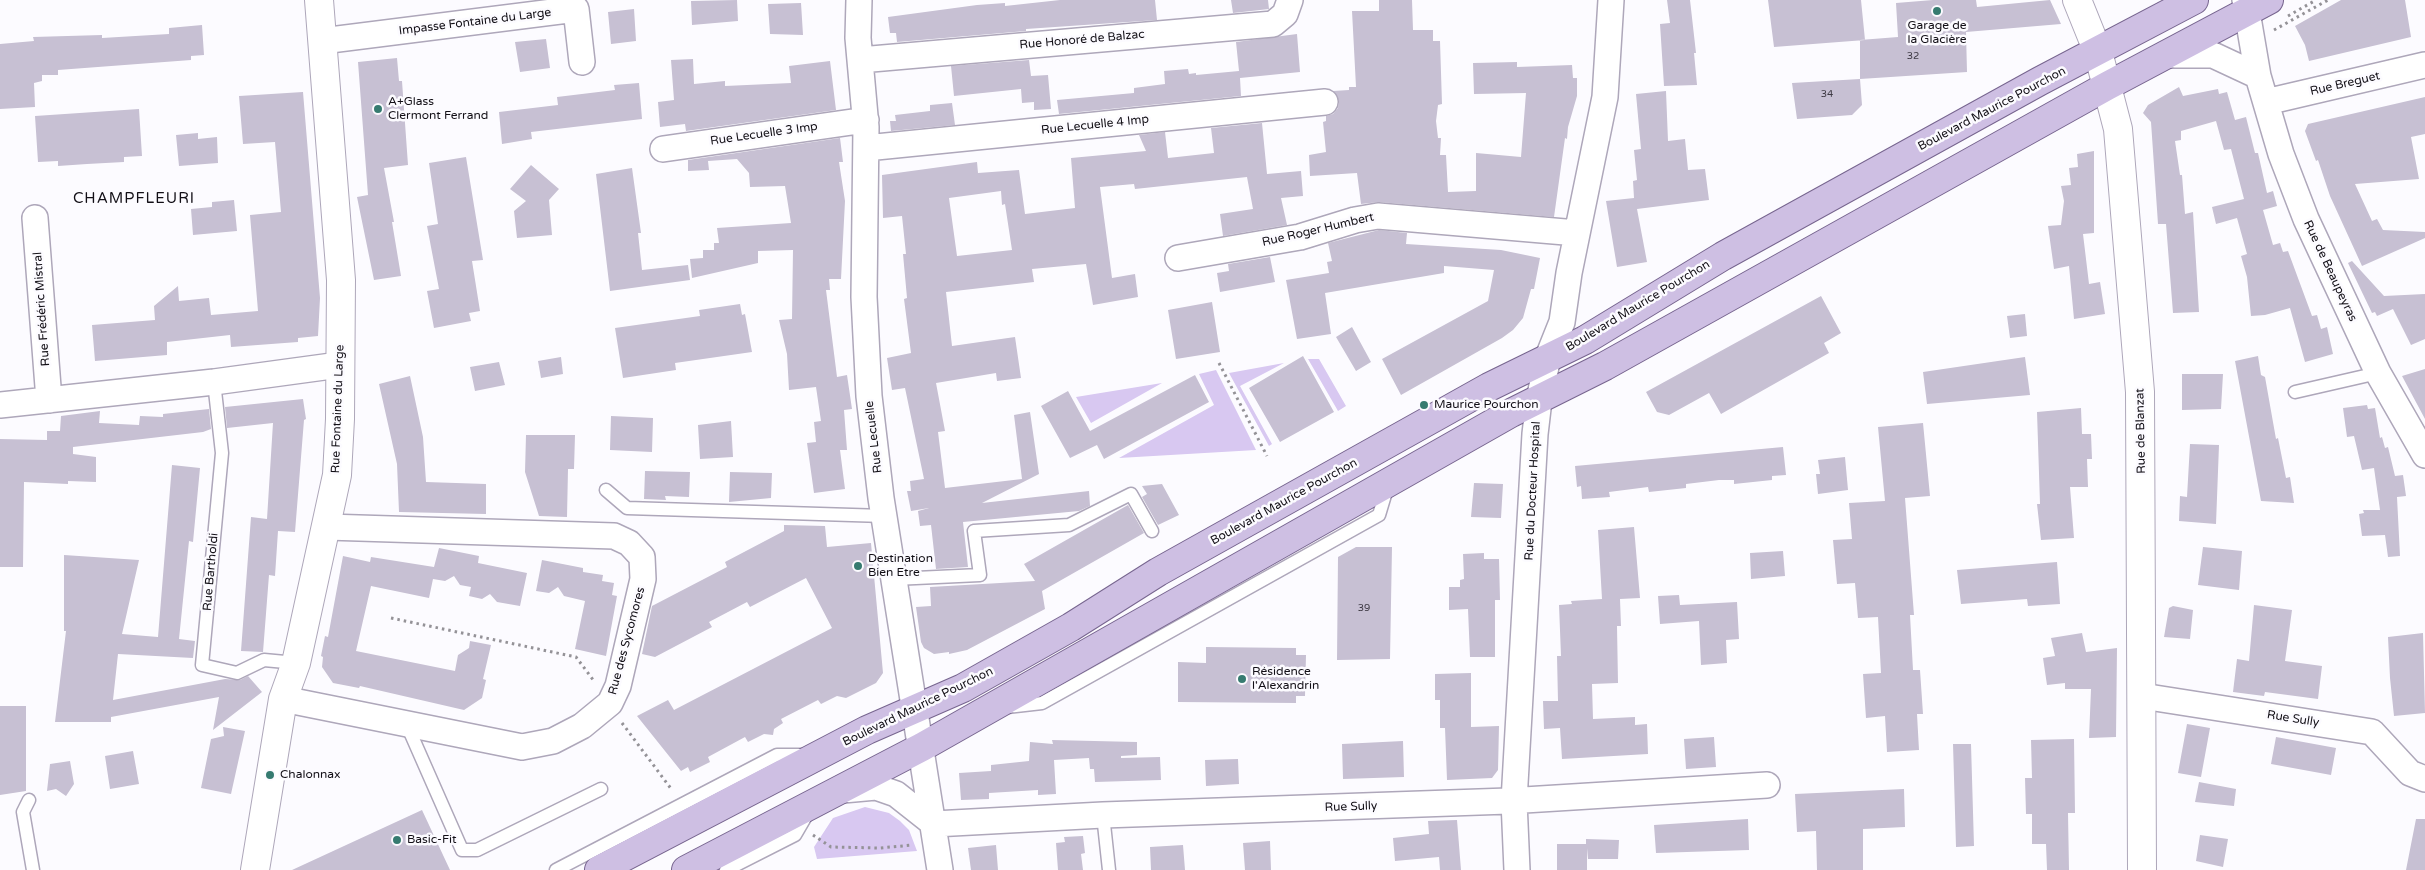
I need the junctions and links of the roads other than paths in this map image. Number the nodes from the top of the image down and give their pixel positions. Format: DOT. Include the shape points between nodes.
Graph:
graph roads {
  1 [pos="319,0"];
  2 [pos="859,0"];
  3 [pos="1290,0"];
  4 [pos="1611,0"];
  5 [pos="2077,0"];
  6 [pos="2194,0"];
  7 [pos="2258,10"];
  8 [pos="322,41"];
  9 [pos="2098,52"];
  10 [pos="2166,55"];
  11 [pos="860,60"];
  12 [pos="582,62"];
  13 [pos="2425,65"];
  14 [pos="2258,76"];
  15 [pos="2107,86"];
  16 [pos="1325,102"];
  17 [pos="2266,102"];
  18 [pos="866,120"];
  19 [pos="866,148"];
  20 [pos="663,149"];
  21 [pos="35,218"];
  22 [pos="1577,233"];
  23 [pos="1178,258"];
  24 [pos="1548,358"];
  25 [pos="339,365"];
  26 [pos="2378,373"];
  27 [pos="214,382"];
  28 [pos="2295,392"];
  29 [pos="49,400"];
  30 [pos="1539,400"];
  31 [pos="0,405"];
  32 [pos="2425,455"];
  33 [pos="606,490"];
  34 [pos="884,516"];
  35 [pos="327,527"];
  36 [pos="1152,531"];
  37 [pos="894,579"];
  38 [pos="296,662"];
  39 [pos="2142,696"];
  40 [pos="284,699"];
  41 [pos="915,708"];
  42 [pos="407,725"];
  43 [pos="922,747"];
  44 [pos="820,755"];
  45 [pos="2425,779"];
  46 [pos="1767,785"];
  47 [pos="601,790"];
  48 [pos="843,790"];
  49 [pos="29,800"];
  50 [pos="1514,801"];
  51 [pos="813,806"];
  52 [pos="1103,815"];
  53 [pos="935,833"];
  54 [pos="33,870"];
  55 [pos="255,870"];
  56 [pos="556,870"];
  57 [pos="599,870"];
  58 [pos="686,870"];
  59 [pos="726,870"];
  60 [pos="940,870"];
  61 [pos="1109,870"];
  62 [pos="1517,870"];
  63 [pos="2142,870"];
  1 -- 8 [label="street, Rue Fontaine du Large"];
  2 -- 11 [label="street, Rue Lecuelle"];
  3 -- 11 [label="street, Rue Honoré de Balzac" via="1285,14 1273,24"];
  4 -- 22 [label="street, Rue du Docteur Hospital" via="1605,97"];
  5 -- 9 [label="street, Rue de Blanzat"];
  6 -- 9 [label="main road, Boulevard Maurice Pourchon"];
  7 -- 10 [label="main road"];
  7 -- 14 [label="street, Rue de Beaupeyras"];
  8 -- 12 [label="street, Impasse Fontaine du Large" via="576,9"];
  8 -- 25 [label="street, Rue Fontaine du Large" via="341,280"];
  9 -- 15 [label="street, Rue de Blanzat"];
  9 -- 24 [label="main road, Boulevard Maurice Pourchon" via="1731,251 1585,340"];
  10 -- 14 [label="street" via="2213,55"];
  10 -- 15 [label="main road"];
  11 -- 18 [label="street, Rue Lecuelle"];
  13 -- 17 [label="street, Rue Breguet"];
  14 -- 17 [label="street, Rue de Beaupeyras"];
  15 -- 30 [label="main road" via="1925,190"];
  15 -- 39 [label="street, Rue de Blanzat" via="2118,130 2140,392"];
  16 -- 19 [label="street, Rue Lecuelle 4 Imp"];
  17 -- 26 [label="street, Rue de Beaupeyras" via="2281,154 2306,219"];
  18 -- 19 [label="street, Rue Lecuelle"];
  18 -- 20 [label="street, Rue Lecuelle 3 Imp"];
  19 -- 34 [label="street, Rue Lecuelle" via="864,296 869,396"];
  21 -- 29 [label="street, Rue Frédéric Mistral"];
  22 -- 23 [label="street, Rue Roger Humbert" via="1378,216 1300,237"];
  22 -- 24 [label="street, Rue du Docteur Hospital" via="1562,322"];
  24 -- 30 [label="street, Rue du Docteur Hospital"];
  24 -- 41 [label="main road, Boulevard Maurice Pourchon" via="1489,387 1158,572 1071,627 971,683"];
  25 -- 27 [label="street"];
  25 -- 35 [label="street, Rue Fontaine du Large" via="337,474"];
  26 -- 28 [label="lane"];
  26 -- 32 [label="street, Rue de Beaupeyras"];
  27 -- 29 [label="street"];
  27 -- 38 [label="lane, Rue Bartholdi" via="222,452 202,665 237,673 264,660"];
  29 -- 31 [label="street"];
  30 -- 43 [label="main road" via="1510,413"];
  30 -- 50 [label="street, Rue du Docteur Hospital"];
  33 -- 34 [label="lane" via="627,508"];
  34 -- 37 [label="street, Rue Lecuelle"];
  35 -- 38 [label="street, Rue Fontaine du Large"];
  35 -- 42 [label="street, Rue des Sycomores" via="614,536 629,543 642,557 643,579 618,686 610,703 582,726 553,741 522,747"];
  36 -- 37 [label="lane" via="1131,494 1069,525 974,531 980,575"];
  37 -- 41 [label="street, Rue Lecuelle"];
  38 -- 40 [label="street, Rue Fontaine du Large"];
  39 -- 45 [label="street, Rue Sully" via="2372,732 2410,773"];
  39 -- 63 [label="street, Rue de Blanzat"];
  40 -- 42 [label="street, Rue des Sycomores"];
  40 -- 55 [label="street, Rue Fontaine du Large"];
  41 -- 43 [label="street, Rue Lecuelle"];
  41 -- 44 [label="main road, Boulevard Maurice Pourchon"];
  42 -- 47 [label="lane" via="462,850 477,850"];
  43 -- 48 [label="main road"];
  43 -- 53 [label="street, Rue Lecuelle"];
  44 -- 56 [label="lane, Boulevard Maurice Pourchon" via="777,755"];
  44 -- 57 [label="main road, Boulevard Maurice Pourchon"];
  46 -- 50 [label="street, Rue Sully"];
  48 -- 51 [label="main road"];
  48 -- 53 [label="street" via="876,787 896,794"];
  49 -- 54 [label="lane" via="23,812"];
  50 -- 52 [label="street, Rue Sully"];
  50 -- 62 [label="street, Rue du Docteur Hospital"];
  51 -- 58 [label="main road"];
  51 -- 59 [label="lane" via="795,835"];
  52 -- 53 [label="street, Rue Sully"];
  52 -- 61 [label="lane"];
  53 -- 60 [label="street, Rue Lecuelle"];
}
